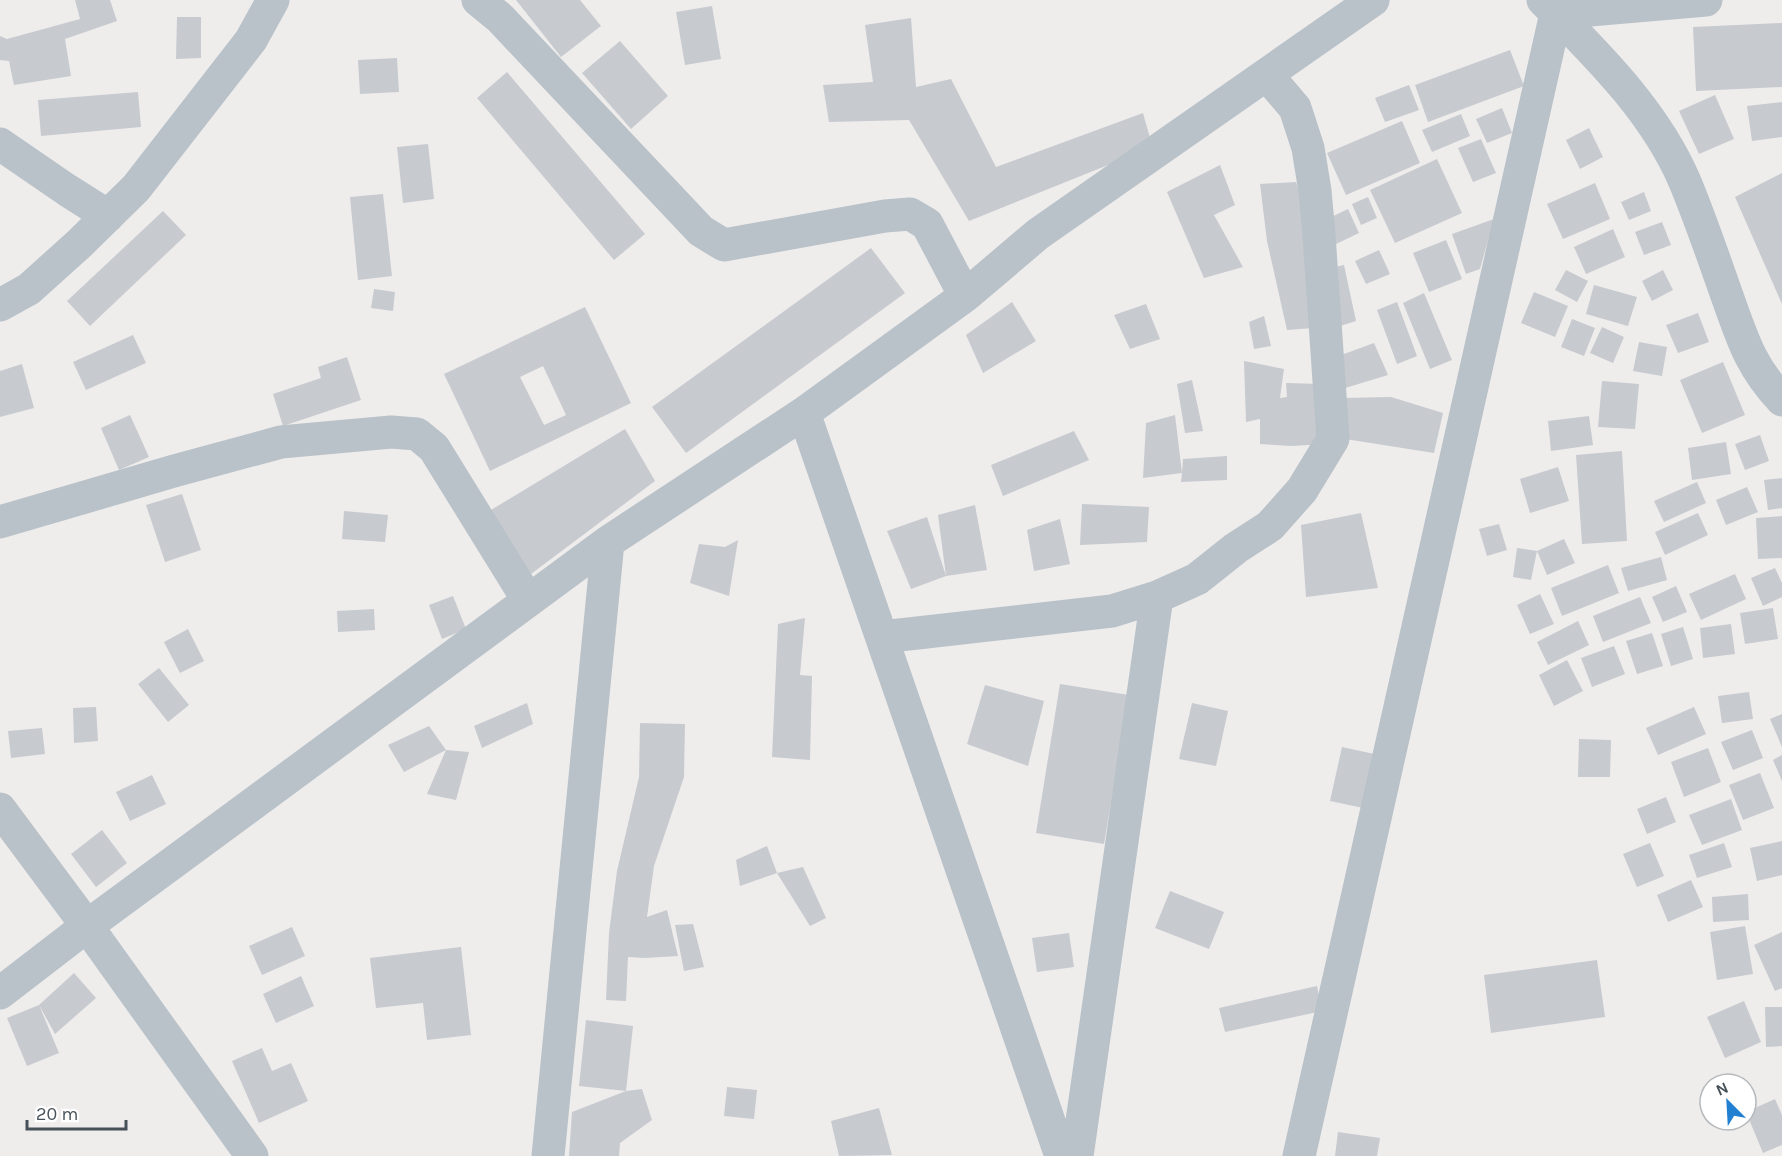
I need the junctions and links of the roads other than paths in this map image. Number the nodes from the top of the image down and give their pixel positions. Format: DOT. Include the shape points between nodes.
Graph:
graph roads {
  1 [pos="273,0"];
  2 [pos="478,0"];
  3 [pos="1372,0"];
  4 [pos="1707,0"];
  5 [pos="1552,4"];
  6 [pos="1267,75"];
  7 [pos="0,144"];
  8 [pos="108,216"];
  9 [pos="965,296"];
  10 [pos="0,305"];
  11 [pos="1782,400"];
  12 [pos="804,413"];
  13 [pos="0,522"];
  14 [pos="608,542"];
  15 [pos="1157,597"];
  16 [pos="528,600"];
  17 [pos="882,636"];
  18 [pos="0,809"];
  19 [pos="87,926"];
  20 [pos="0,993"];
  21 [pos="252,1156"];
  22 [pos="548,1156"];
  23 [pos="1061,1156"];
  24 [pos="1077,1156"];
  25 [pos="1299,1156"];
  1 -- 8 [label="street" via="251,40 136,188"];
  2 -- 9 [label="street" via="500,18 701,231 724,245 910,214 927,224"];
  3 -- 6 [label="street"];
  4 -- 5 [label="street"];
  5 -- 11 [label="street" via="1617,77 1668,148 1685,181 1747,352 1765,382"];
  5 -- 25 [label="street"];
  6 -- 9 [label="street" via="1038,234"];
  6 -- 15 [label="street" via="1294,108 1308,148 1319,236 1333,439 1302,490 1270,526 1197,579"];
  7 -- 8 [label="street"];
  8 -- 10 [label="street" via="29,289"];
  9 -- 12 [label="street"];
  12 -- 14 [label="street"];
  12 -- 17 [label="street"];
  13 -- 16 [label="street" via="281,442 390,432 417,434 434,448"];
  14 -- 16 [label="street"];
  14 -- 22 [label="street"];
  15 -- 17 [label="street" via="1112,611"];
  15 -- 24 [label="street"];
  16 -- 19 [label="street"];
  17 -- 23 [label="street"];
  18 -- 19 [label="street"];
  19 -- 20 [label="street"];
  19 -- 21 [label="street"];
}
